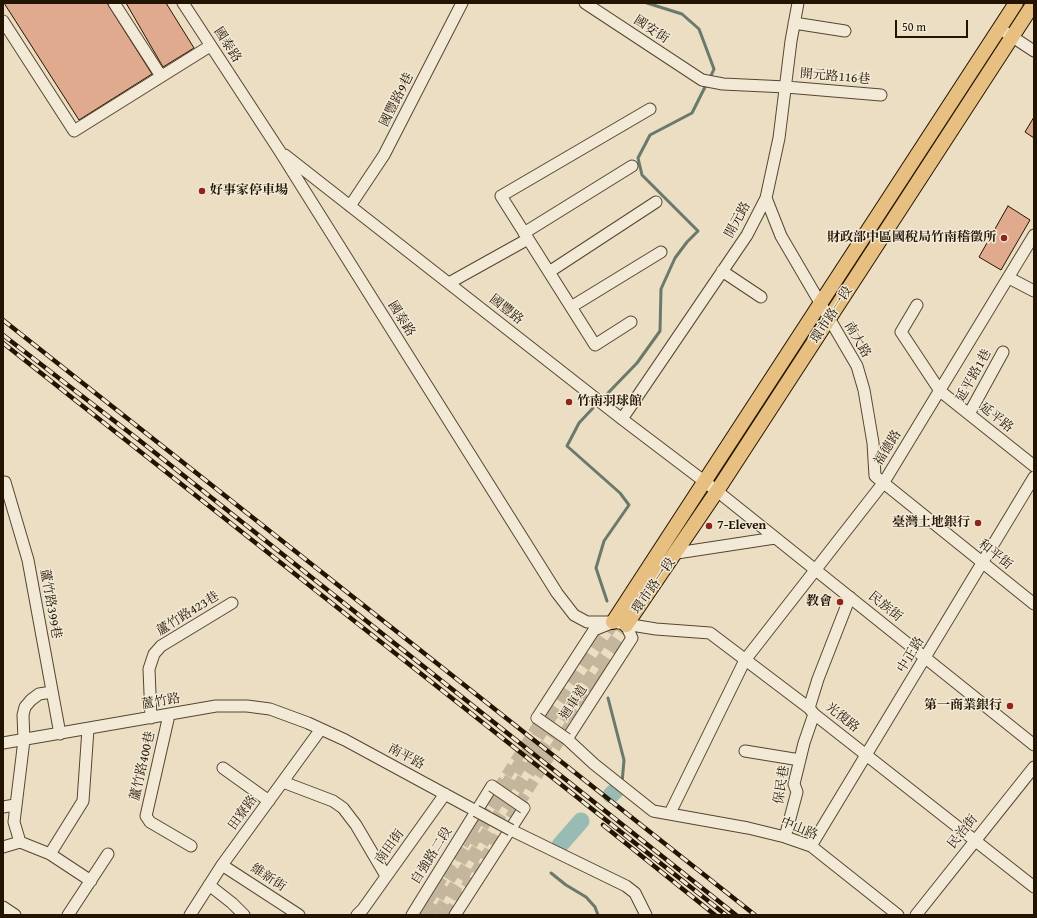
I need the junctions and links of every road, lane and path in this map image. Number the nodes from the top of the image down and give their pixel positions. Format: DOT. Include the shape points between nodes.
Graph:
graph roads {
  1 [pos="114,3"];
  2 [pos="183,3"];
  3 [pos="462,3"];
  4 [pos="584,3"];
  5 [pos="798,3"];
  6 [pos="1016,3"];
  7 [pos="1034,3"];
  8 [pos="3,21"];
  9 [pos="794,23"];
  10 [pos="1000,28"];
  11 [pos="845,31"];
  12 [pos="1012,36"];
  13 [pos="210,46"];
  14 [pos="1034,51"];
  15 [pos="161,76"];
  16 [pos="786,87"];
  17 [pos="881,95"];
  18 [pos="650,109"];
  19 [pos="279,150"];
  20 [pos="632,166"];
  21 [pos="766,198"];
  22 [pos="656,202"];
  23 [pos="350,206"];
  24 [pos="877,216"];
  25 [pos="890,224"];
  26 [pos="1034,235"];
  27 [pos="526,236"];
  28 [pos="661,252"];
  29 [pos="722,271"];
  30 [pos="549,272"];
  31 [pos="1009,278"];
  32 [pos="449,283"];
  33 [pos="1034,291"];
  34 [pos="761,297"];
  35 [pos="820,304"];
  36 [pos="917,305"];
  37 [pos="571,307"];
  38 [pos="829,319"];
  39 [pos="631,322"];
  40 [pos="1003,352"];
  41 [pos="940,391"];
  42 [pos="969,414"];
  43 [pos="622,419"];
  44 [pos="1034,466"];
  45 [pos="1034,477"];
  46 [pos="704,481"];
  47 [pos="6,482"];
  48 [pos="884,482"];
  49 [pos="717,491"];
  50 [pos="776,538"];
  51 [pos="676,553"];
  52 [pos="982,563"];
  53 [pos="816,569"];
  54 [pos="850,597"];
  55 [pos="232,603"];
  56 [pos="1034,604"];
  57 [pos="620,624"];
  58 [pos="925,657"];
  59 [pos="745,660"];
  60 [pos="52,692"];
  61 [pos="811,711"];
  62 [pos="169,715"];
  63 [pos="151,718"];
  64 [pos="88,729"];
  65 [pos="322,729"];
  66 [pos="60,734"];
  67 [pos="567,739"];
  68 [pos="24,740"];
  69 [pos="3,743"];
  70 [pos="1034,745"];
  71 [pos="745,751"];
  72 [pos="867,755"];
  73 [pos="800,760"];
  74 [pos="1034,767"];
  75 [pos="223,768"];
  76 [pos="283,782"];
  77 [pos="445,794"];
  78 [pos="269,801"];
  79 [pos="15,805"];
  80 [pos="3,807"];
  81 [pos="476,811"];
  82 [pos="670,812"];
  83 [pos="511,830"];
  84 [pos="785,837"];
  85 [pos="974,840"];
  86 [pos="20,842"];
  87 [pos="191,846"];
  88 [pos="810,846"];
  89 [pos="3,847"];
  90 [pos="50,854"];
  91 [pos="108,854"];
  92 [pos="222,865"];
  93 [pos="386,876"];
  94 [pos="91,881"];
  95 [pos="209,885"];
  96 [pos="1034,887"];
  97 [pos="3,907"];
  98 [pos="15,915"];
  99 [pos="68,915"];
  100 [pos="190,915"];
  101 [pos="244,915"];
  102 [pos="299,915"];
  103 [pos="357,915"];
  104 [pos="412,915"];
  105 [pos="455,915"];
  106 [pos="646,915"];
  107 [pos="898,915"];
  108 [pos="916,915"];
  1 -- 15 [label="street"];
  2 -- 13 [label="street, 國泰路"];
  3 -- 23 [label="street, 國豐路9巷" via="384,155"];
  4 -- 16 [label="street, 國安街" via="702,80 723,84"];
  5 -- 9 [label="street, 開元路"];
  6 -- 10 [label="main road, 環市路一段"];
  7 -- 12 [label="main road, 環市路一段"];
  8 -- 15 [label="street" via="74,131"];
  9 -- 11 [label="street"];
  9 -- 16 [label="street, 開元路"];
  10 -- 12 [label="street"];
  10 -- 24 [label="main road, 環市路一段"];
  12 -- 14 [label="street"];
  12 -- 25 [label="main road, 環市路一段"];
  13 -- 15 [label="street"];
  13 -- 19 [label="street, 國泰路"];
  16 -- 17 [label="street, 開元路116巷"];
  16 -- 21 [label="street, 開元路" via="779,138"];
  18 -- 27 [label="street" via="501,196"];
  19 -- 23 [label="street, 國豐路"];
  19 -- 57 [label="street, 國泰路" via="557,593 574,615 587,622"];
  20 -- 27 [label="street"];
  21 -- 29 [label="street, 開元路" via="747,235"];
  21 -- 35 [label="street, 南大路" via="781,236"];
  22 -- 30 [label="street"];
  23 -- 32 [label="street, 國豐路"];
  24 -- 25 [label="main road"];
  24 -- 35 [label="main road, 環市路一段"];
  25 -- 38 [label="main road, 環市路一段"];
  26 -- 31 [label="street, 福德路"];
  27 -- 30 [label="street"];
  27 -- 32 [label="street"];
  28 -- 37 [label="street"];
  29 -- 34 [label="street"];
  29 -- 43 [label="street, 開元路"];
  30 -- 37 [label="street"];
  31 -- 33 [label="street"];
  31 -- 41 [label="street, 福德路"];
  32 -- 43 [label="street, 國豐路"];
  35 -- 38 [label="street, 南大路"];
  35 -- 46 [label="main road, 環市路一段"];
  36 -- 41 [label="street, 延平路" via="901,332"];
  37 -- 39 [label="street" via="595,345"];
  38 -- 48 [label="street, 南大路" via="857,366 873,443 875,476"];
  38 -- 49 [label="main road, 環市路一段"];
  40 -- 42 [label="street, 延平路1巷"];
  41 -- 42 [label="street, 延平路"];
  41 -- 48 [label="street, 福德路"];
  42 -- 44 [label="street, 延平路"];
  43 -- 46 [label="street, 國豐路"];
  45 -- 52 [label="street, 中正路"];
  46 -- 49 [label="street, 國豐路"];
  46 -- 57 [label="main road, 環市路一段"];
  47 -- 60 [label="street, 蘆竹路399巷" via="28,560"];
  48 -- 52 [label="street, 和平街"];
  48 -- 53 [label="street, 福德路"];
  49 -- 50 [label="street, 民族街"];
  49 -- 51 [label="main road, 環市路一段"];
  50 -- 51 [label="street"];
  50 -- 53 [label="street, 民族街"];
  51 -- 57 [label="main road, 環市路一段"];
  52 -- 56 [label="street, 和平街"];
  52 -- 58 [label="street, 中正路"];
  53 -- 54 [label="street, 民族街"];
  53 -- 59 [label="street, 福德路"];
  54 -- 58 [label="street, 民族街"];
  54 -- 61 [label="street, 保民巷" via="818,679"];
  55 -- 63 [label="street, 蘆竹路423巷" via="161,646 154,654 149,669"];
  57 -- 59 [label="street, 光復路" via="710,633"];
  57 -- 67 [label="street, 迴車道" via="632,638"];
  57 -- 67 [label="street, 迴車道, bridge" via="594,630 537,718"];
  58 -- 70 [label="street, 民族街"];
  58 -- 72 [label="street, 中正路"];
  59 -- 61 [label="street, 光復路"];
  59 -- 82 [label="street, 福德路"];
  60 -- 66 [label="street, 蘆竹路399巷"];
  60 -- 68 [label="street" via="39,694 25,707"];
  61 -- 72 [label="street, 光復路"];
  61 -- 73 [label="street, 保民巷"];
  62 -- 63 [label="street, 蘆竹路"];
  62 -- 65 [label="street, 蘆竹路" via="216,706 247,706 290,715"];
  62 -- 87 [label="street, 蘆竹路400巷" via="146,816 150,822"];
  63 -- 64 [label="street, 蘆竹路"];
  64 -- 66 [label="street, 蘆竹路"];
  64 -- 90 [label="street" via="83,801"];
  65 -- 76 [label="street, 田寮路"];
  65 -- 77 [label="street, 南平路"];
  66 -- 68 [label="street, 蘆竹路"];
  67 -- 82 [label="street, 中山路" via="653,811"];
  68 -- 69 [label="street, 蘆竹路"];
  68 -- 79 [label="street"];
  71 -- 73 [label="street"];
  72 -- 85 [label="street, 光復路"];
  72 -- 88 [label="street, 中正路"];
  73 -- 84 [label="street, 保民巷" via="794,784 797,792"];
  74 -- 85 [label="street, 民治街"];
  75 -- 78 [label="street"];
  76 -- 78 [label="street, 田寮路"];
  76 -- 93 [label="street" via="332,801 343,808"];
  77 -- 81 [label="street, 南平路"];
  77 -- 93 [label="street, 南田街"];
  78 -- 92 [label="street, 田寮路"];
  79 -- 80 [label="street"];
  79 -- 86 [label="street" via="14,822"];
  81 -- 83 [label="street, 南平路, bridge"];
  81 -- 83 [label="street, bridge" via="492,786 524,808"];
  81 -- 104 [label="street, 自強路二段"];
  82 -- 84 [label="street, 中山路"];
  83 -- 105 [label="street"];
  83 -- 106 [label="street" via="626,886 635,893"];
  84 -- 88 [label="street, 中山路"];
  85 -- 96 [label="street, 光復路"];
  85 -- 108 [label="street, 民治街"];
  86 -- 89 [label="street"];
  86 -- 90 [label="street"];
  88 -- 107 [label="street, 中山路"];
  90 -- 94 [label="street"];
  91 -- 94 [label="street"];
  92 -- 95 [label="street, 田寮路"];
  92 -- 102 [label="street, 維新街"];
  93 -- 103 [label="street, 南田街"];
  94 -- 99 [label="street"];
  95 -- 100 [label="street, 田寮路"];
  95 -- 101 [label="street" via="232,902"];
  97 -- 98 [label="street"];
}
